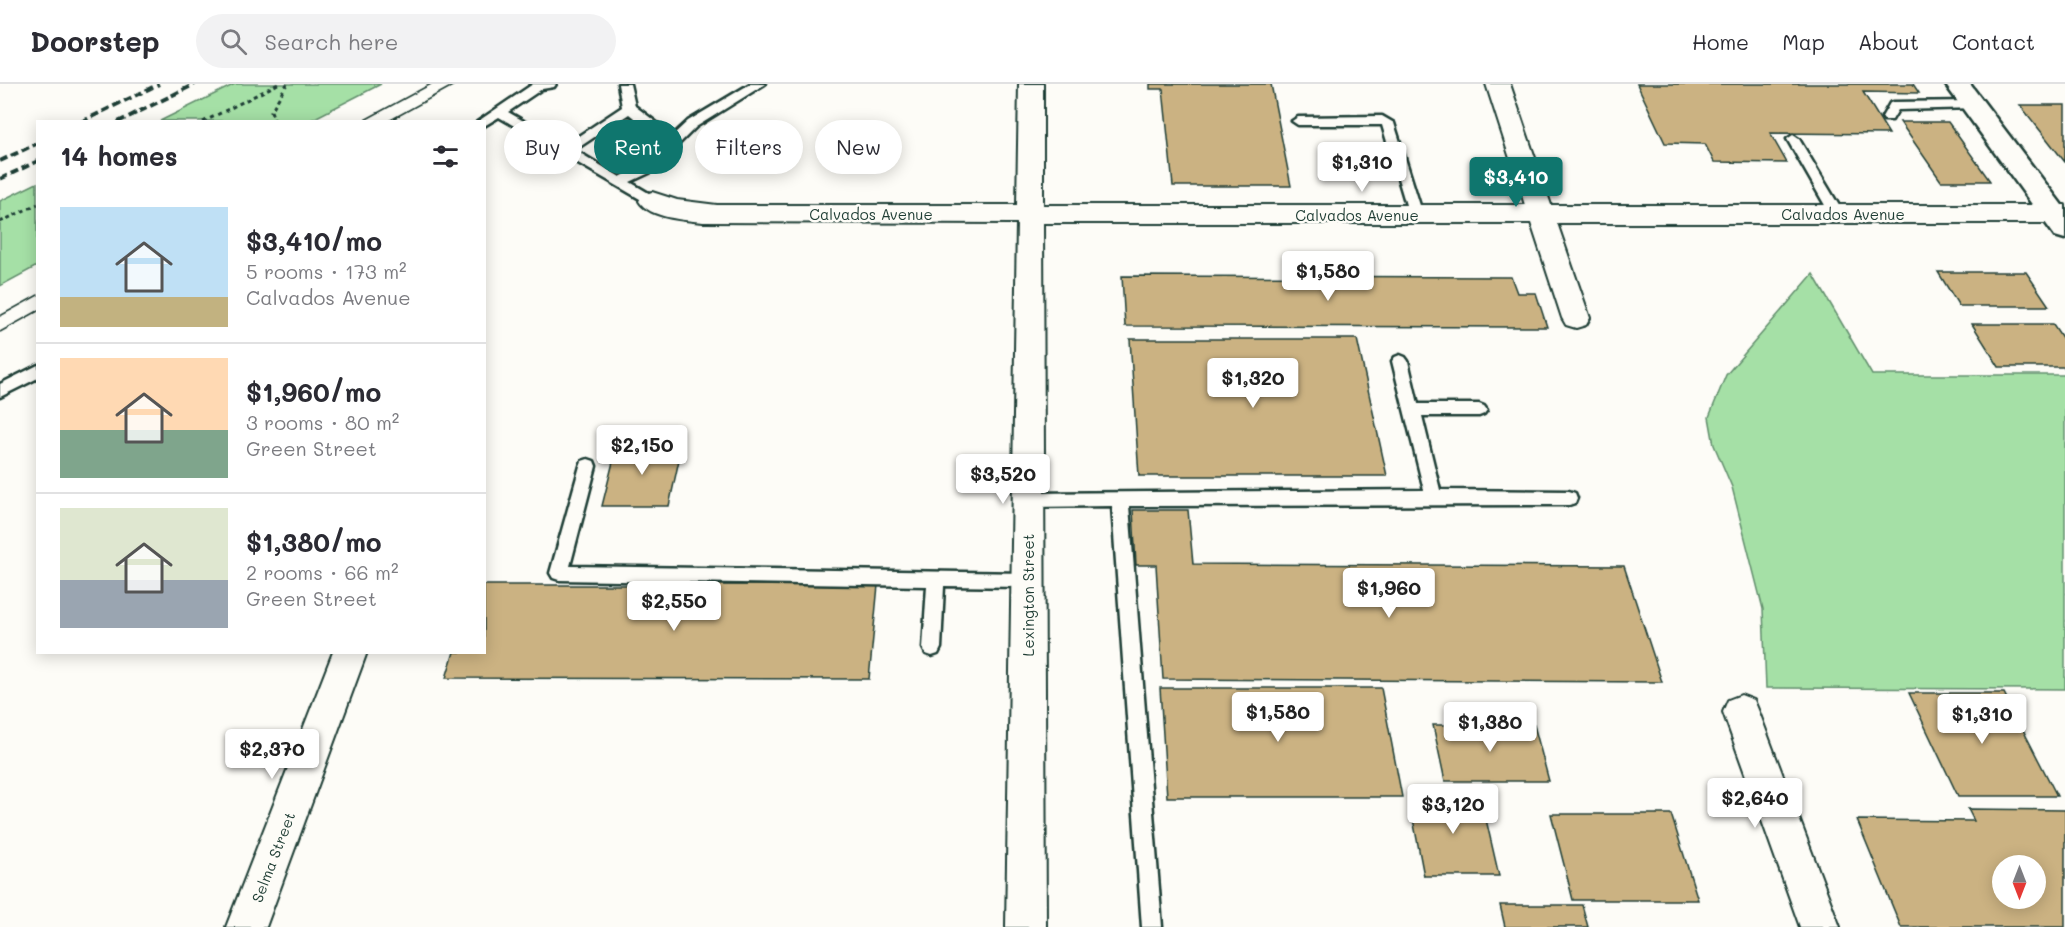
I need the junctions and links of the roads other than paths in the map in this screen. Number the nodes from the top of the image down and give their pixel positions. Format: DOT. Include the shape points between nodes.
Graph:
graph roads {
  1 [pos="550,84"];
  2 [pos="624,84"];
  3 [pos="759,84"];
  4 [pos="1031,84"];
  5 [pos="1498,84"];
  6 [pos="1965,94"];
  7 [pos="629,108"];
  8 [pos="499,112"];
  9 [pos="1888,117"];
  10 [pos="486,120"];
  11 [pos="513,120"];
  12 [pos="645,120"];
  13 [pos="1298,121"];
  14 [pos="683,133"];
  15 [pos="1793,139"];
  16 [pos="582,140"];
  17 [pos="582,160"];
  18 [pos="639,174"];
  19 [pos="619,182"];
  20 [pos="652,201"];
  21 [pos="1030,214"];
  22 [pos="1837,214"];
  23 [pos="1416,215"];
  24 [pos="1541,215"];
  25 [pos="2061,219"];
  26 [pos="1576,318"];
  27 [pos="1400,361"];
  28 [pos="36,371"];
  29 [pos="0,391"];
  30 [pos="1412,410"];
  31 [pos="1479,410"];
  32 [pos="588,466"];
  33 [pos="1434,497"];
  34 [pos="1569,498"];
  35 [pos="1120,499"];
  36 [pos="1028,500"];
  37 [pos="936,579"];
  38 [pos="1028,580"];
  39 [pos="932,648"];
  40 [pos="349,654"];
  41 [pos="1741,712"];
  42 [pos="246,927"];
  43 [pos="1026,927"];
  44 [pos="1152,927"];
  45 [pos="1820,927"];
  1 -- 8 [label="lane" via="538,86"];
  2 -- 7 [label="lane"];
  3 -- 14 [label="lane"];
  4 -- 21 [label="street, Lexington Street"];
  5 -- 24 [label="street"];
  6 -- 9 [label="lane" via="1894,106"];
  6 -- 25 [label="street"];
  7 -- 12 [label="lane"];
  7 -- 16 [label="lane"];
  8 -- 10 [label="lane"];
  8 -- 11 [label="lane"];
  13 -- 23 [label="lane" via="1388,123"];
  15 -- 22 [label="lane"];
  17 -- 19 [label="lane"];
  18 -- 19 [label="lane"];
  19 -- 20 [label="lane"];
  20 -- 21 [label="street, Calvados Avenue" via="671,209 696,212"];
  21 -- 23 [label="street, Calvados Avenue"];
  21 -- 36 [label="street, Lexington Street"];
  22 -- 24 [label="street, Calvados Avenue"];
  22 -- 25 [label="street, Calvados Avenue"];
  23 -- 24 [label="street, Calvados Avenue"];
  24 -- 26 [label="street"];
  27 -- 30 [label="lane"];
  28 -- 29 [label="lane"];
  30 -- 31 [label="lane"];
  30 -- 33 [label="lane"];
  32 -- 37 [label="lane" via="559,573"];
  33 -- 34 [label="lane"];
  33 -- 35 [label="lane"];
  35 -- 36 [label="lane"];
  35 -- 44 [label="lane"];
  36 -- 38 [label="street, Lexington Street"];
  37 -- 38 [label="lane"];
  37 -- 39 [label="lane"];
  38 -- 43 [label="street, Lexington Street"];
  40 -- 42 [label="street, Selma Street"];
  41 -- 45 [label="street"];
}
